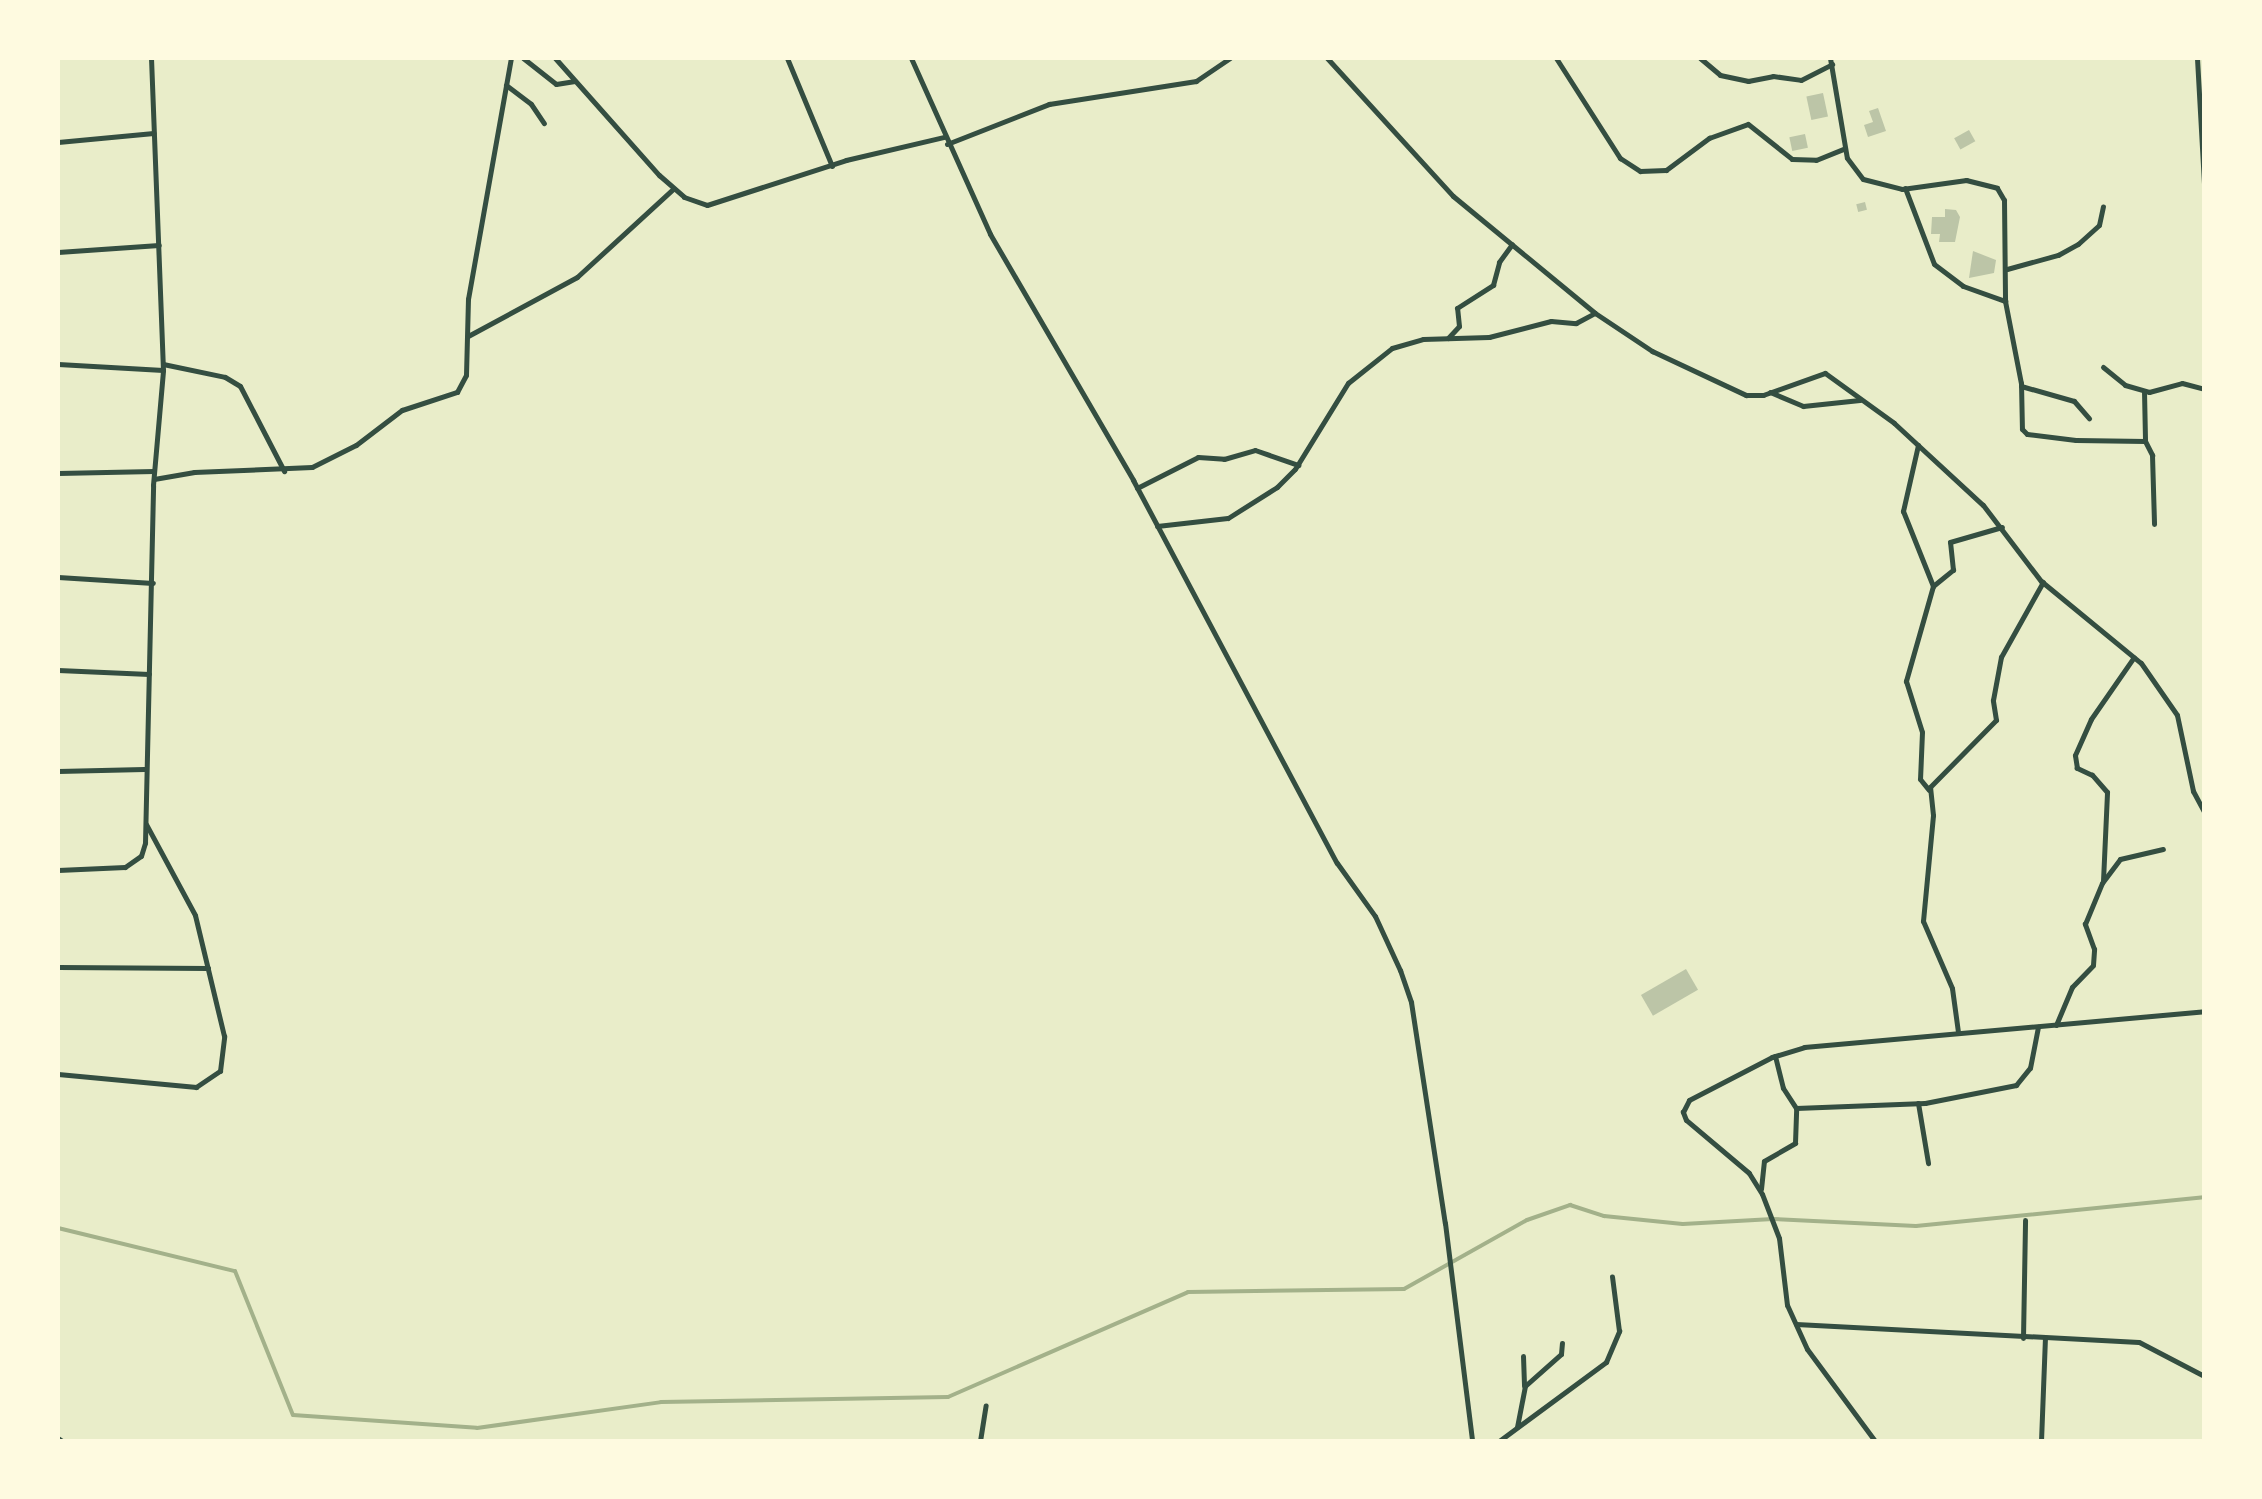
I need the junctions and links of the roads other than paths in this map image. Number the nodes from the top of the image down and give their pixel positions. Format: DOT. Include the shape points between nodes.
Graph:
graph roads {
  1 [pos="151,58"];
  2 [pos="511,58"];
  3 [pos="523,58"];
  4 [pos="555,58"];
  5 [pos="787,58"];
  6 [pos="911,58"];
  7 [pos="1230,58"];
  8 [pos="1327,58"];
  9 [pos="1556,58"];
  10 [pos="1700,58"];
  11 [pos="2197,58"];
  12 [pos="1831,61"];
  13 [pos="575,81"];
  14 [pos="506,85"];
  15 [pos="544,123"];
  16 [pos="154,133"];
  17 [pos="946,140"];
  18 [pos="58,142"];
  19 [pos="1845,148"];
  20 [pos="832,166"];
  21 [pos="2204,185"];
  22 [pos="1905,188"];
  23 [pos="673,189"];
  24 [pos="2103,206"];
  25 [pos="1512,244"];
  26 [pos="159,245"];
  27 [pos="58,252"];
  28 [pos="2007,269"];
  29 [pos="2005,301"];
  30 [pos="1595,313"];
  31 [pos="467,337"];
  32 [pos="1447,339"];
  33 [pos="58,364"];
  34 [pos="163,367"];
  35 [pos="2103,367"];
  36 [pos="2021,386"];
  37 [pos="2204,389"];
  38 [pos="2144,391"];
  39 [pos="1770,392"];
  40 [pos="1861,400"];
  41 [pos="2089,418"];
  42 [pos="2145,441"];
  43 [pos="1919,445"];
  44 [pos="1298,465"];
  45 [pos="154,471"];
  46 [pos="284,471"];
  47 [pos="58,473"];
  48 [pos="154,479"];
  49 [pos="1137,488"];
  50 [pos="2154,524"];
  51 [pos="1157,526"];
  52 [pos="2002,527"];
  53 [pos="58,577"];
  54 [pos="2043,582"];
  55 [pos="153,583"];
  56 [pos="1933,586"];
  57 [pos="2134,657"];
  58 [pos="58,670"];
  59 [pos="149,674"];
  60 [pos="144,769"];
  61 [pos="58,771"];
  62 [pos="1929,791"];
  63 [pos="2204,812"];
  64 [pos="146,823"];
  65 [pos="2163,849"];
  66 [pos="58,870"];
  67 [pos="2103,881"];
  68 [pos="58,967"];
  69 [pos="208,968"];
  70 [pos="2204,1011"];
  71 [pos="2056,1025"];
  72 [pos="2038,1027"];
  73 [pos="1958,1032"];
  74 [pos="1775,1056"];
  75 [pos="58,1074"];
  76 [pos="1918,1103"];
  77 [pos="1796,1108"];
  78 [pos="1928,1163"];
  79 [pos="1762,1194"];
  80 [pos="2025,1220"];
  81 [pos="1612,1276"];
  82 [pos="1796,1324"];
  83 [pos="2023,1338"];
  84 [pos="2045,1338"];
  85 [pos="1562,1343"];
  86 [pos="1523,1356"];
  87 [pos="2204,1376"];
  88 [pos="1524,1387"];
  89 [pos="986,1405"];
  90 [pos="1517,1428"];
  91 [pos="980,1441"];
  92 [pos="1472,1441"];
  93 [pos="1499,1441"];
  94 [pos="1875,1441"];
  95 [pos="2041,1441"];
  1 -- 16 [label="street"];
  2 -- 14 [label="street"];
  3 -- 13 [label="street" via="556,84"];
  4 -- 13 [label="street"];
  5 -- 20 [label="street"];
  6 -- 17 [label="street"];
  7 -- 17 [label="street" via="1196,81 1049,104"];
  8 -- 25 [label="street" via="1424,167"];
  9 -- 19 [label="street" via="1620,158 1640,171 1666,170 1709,138 1748,124 1792,159 1816,160"];
  10 -- 12 [label="street" via="1720,75 1748,81 1773,76 1801,80"];
  11 -- 21 [label="street"];
  12 -- 19 [label="street"];
  13 -- 23 [label="street"];
  14 -- 15 [label="street" via="523,96"];
  14 -- 31 [label="street" via="468,299"];
  16 -- 18 [label="street"];
  16 -- 26 [label="street"];
  17 -- 20 [label="street"];
  17 -- 49 [label="street" via="990,234"];
  19 -- 22 [label="street" via="1863,179"];
  20 -- 23 [label="street" via="707,205"];
  22 -- 28 [label="street" via="1966,180 1997,188 2004,200"];
  22 -- 29 [label="street" via="1934,264 1963,286"];
  23 -- 31 [label="street" via="577,277"];
  24 -- 28 [label="street" via="2099,225 2078,244"];
  25 -- 30 [label="street"];
  25 -- 32 [label="street" via="1499,262 1493,285 1457,308 1459,326"];
  26 -- 27 [label="street"];
  26 -- 34 [label="street"];
  28 -- 29 [label="street"];
  29 -- 36 [label="street"];
  30 -- 32 [label="street" via="1576,323 1551,321 1489,337"];
  30 -- 39 [label="street" via="1652,351 1725,389 1746,395"];
  31 -- 46 [label="street" via="466,375 457,392 402,410 333,459"];
  32 -- 44 [label="street" via="1423,339 1377,356 1348,383"];
  33 -- 34 [label="street"];
  34 -- 45 [label="street"];
  34 -- 46 [label="street" via="225,377 240,386"];
  35 -- 38 [label="street" via="2125,385"];
  36 -- 41 [label="street" via="2074,401"];
  36 -- 42 [label="street" via="2020,425 2027,434"];
  37 -- 38 [label="street" via="2182,383"];
  38 -- 42 [label="street"];
  39 -- 40 [label="street" via="1803,406"];
  39 -- 40 [label="street" via="1825,373"];
  40 -- 43 [label="street"];
  42 -- 50 [label="street" via="2152,455"];
  43 -- 52 [label="street"];
  43 -- 56 [label="street" via="1903,511"];
  44 -- 49 [label="street" via="1255,450 1224,459 1198,457"];
  44 -- 51 [label="street" via="1277,487 1228,518"];
  45 -- 47 [label="street"];
  45 -- 48 [label="street"];
  46 -- 48 [label="street" via="194,472"];
  48 -- 55 [label="street"];
  49 -- 51 [label="street"];
  51 -- 92 [label="street" via="1400,970 1411,1002 1445,1223"];
  52 -- 54 [label="street"];
  52 -- 56 [label="street" via="1950,542 1953,570"];
  53 -- 55 [label="street"];
  54 -- 57 [label="street"];
  54 -- 62 [label="street" via="2001,657 1993,705 1996,720 1958,753"];
  55 -- 59 [label="street"];
  56 -- 62 [label="street" via="1906,681 1922,732 1920,779"];
  57 -- 63 [label="street" via="2177,715 2193,791"];
  57 -- 67 [label="street" via="2091,719 2075,755 2077,768 2107,792"];
  58 -- 59 [label="street"];
  59 -- 60 [label="street"];
  60 -- 61 [label="street"];
  60 -- 64 [label="street"];
  62 -- 73 [label="street" via="1933,815 1923,921 1952,988"];
  64 -- 66 [label="street" via="145,843 133,863 111,871"];
  64 -- 69 [label="street" via="195,915"];
  65 -- 67 [label="street" via="2120,859"];
  67 -- 71 [label="street" via="2085,924 2094,949 2093,965 2072,987"];
  68 -- 69 [label="street"];
  69 -- 75 [label="street" via="224,1036 220,1071 207,1084"];
  70 -- 71 [label="street"];
  71 -- 72 [label="street"];
  72 -- 73 [label="street"];
  72 -- 76 [label="street" via="2030,1068 2016,1085"];
  73 -- 74 [label="street" via="1804,1047"];
  74 -- 77 [label="street"];
  74 -- 79 [label="street" via="1703,1090 1683,1112 1749,1173"];
  76 -- 77 [label="street"];
  76 -- 78 [label="street"];
  77 -- 79 [label="street" via="1795,1143 1764,1161"];
  79 -- 82 [label="street" via="1779,1238 1784,1291"];
  80 -- 83 [label="street"];
  81 -- 90 [label="street" via="1619,1331 1614,1349 1590,1375"];
  82 -- 83 [label="street"];
  82 -- 94 [label="street" via="1807,1349"];
  83 -- 84 [label="street"];
  84 -- 87 [label="street" via="2139,1342"];
  84 -- 95 [label="street"];
  85 -- 88 [label="street" via="1561,1354"];
  86 -- 88 [label="street"];
  88 -- 90 [label="street"];
  89 -- 91 [label="street"];
  90 -- 93 [label="street"];
}
